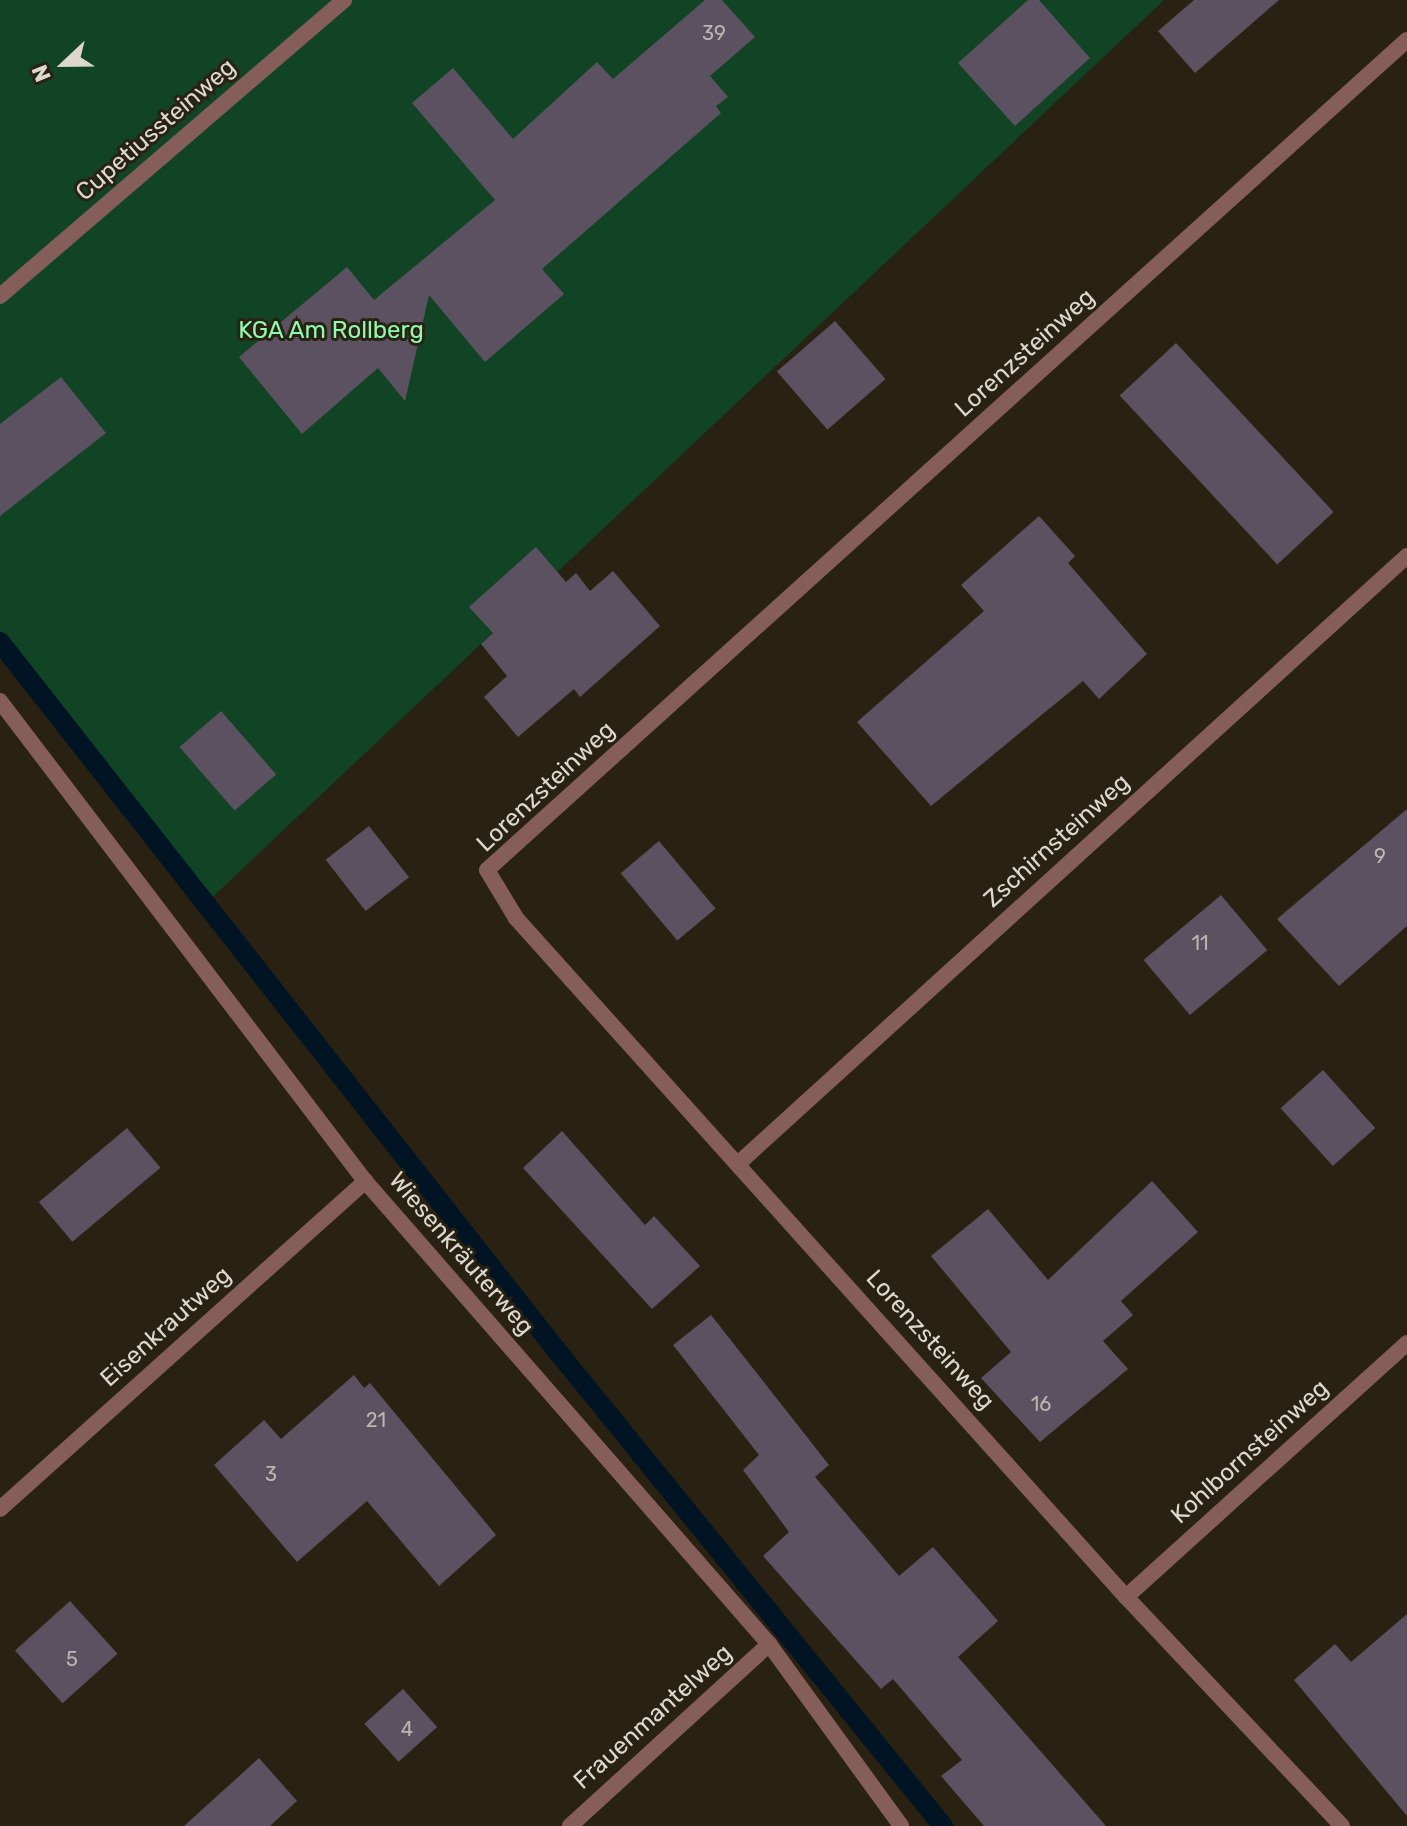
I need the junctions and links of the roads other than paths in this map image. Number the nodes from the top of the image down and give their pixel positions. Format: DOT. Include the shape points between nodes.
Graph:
graph roads {
  1 [pos="344,0"];
  2 [pos="1407,40"];
  3 [pos="0,296"];
  4 [pos="1407,556"];
  5 [pos="0,701"];
  6 [pos="740,1162"];
  7 [pos="365,1181"];
  8 [pos="1407,1343"];
  9 [pos="0,1509"];
  10 [pos="1126,1597"];
  11 [pos="769,1644"];
  12 [pos="570,1826"];
  13 [pos="901,1826"];
  14 [pos="1342,1826"];
  1 -- 3 [label="lane, Cupetiussteinweg"];
  2 -- 6 [label="lane, Lorenzsteinweg" via="487,870 516,918"];
  4 -- 6 [label="lane, Zschirnsteinweg"];
  5 -- 7 [label="lane, Wiesenkräuterweg"];
  6 -- 10 [label="lane, Lorenzsteinweg"];
  7 -- 9 [label="lane, Eisenkrautweg"];
  7 -- 11 [label="lane, Wiesenkräuterweg"];
  8 -- 10 [label="lane, Kohlbornsteinweg"];
  10 -- 14 [label="lane, Lorenzsteinweg"];
  11 -- 12 [label="lane, Frauenmantelweg"];
  11 -- 13 [label="lane, Wiesenkräuterweg"];
}
